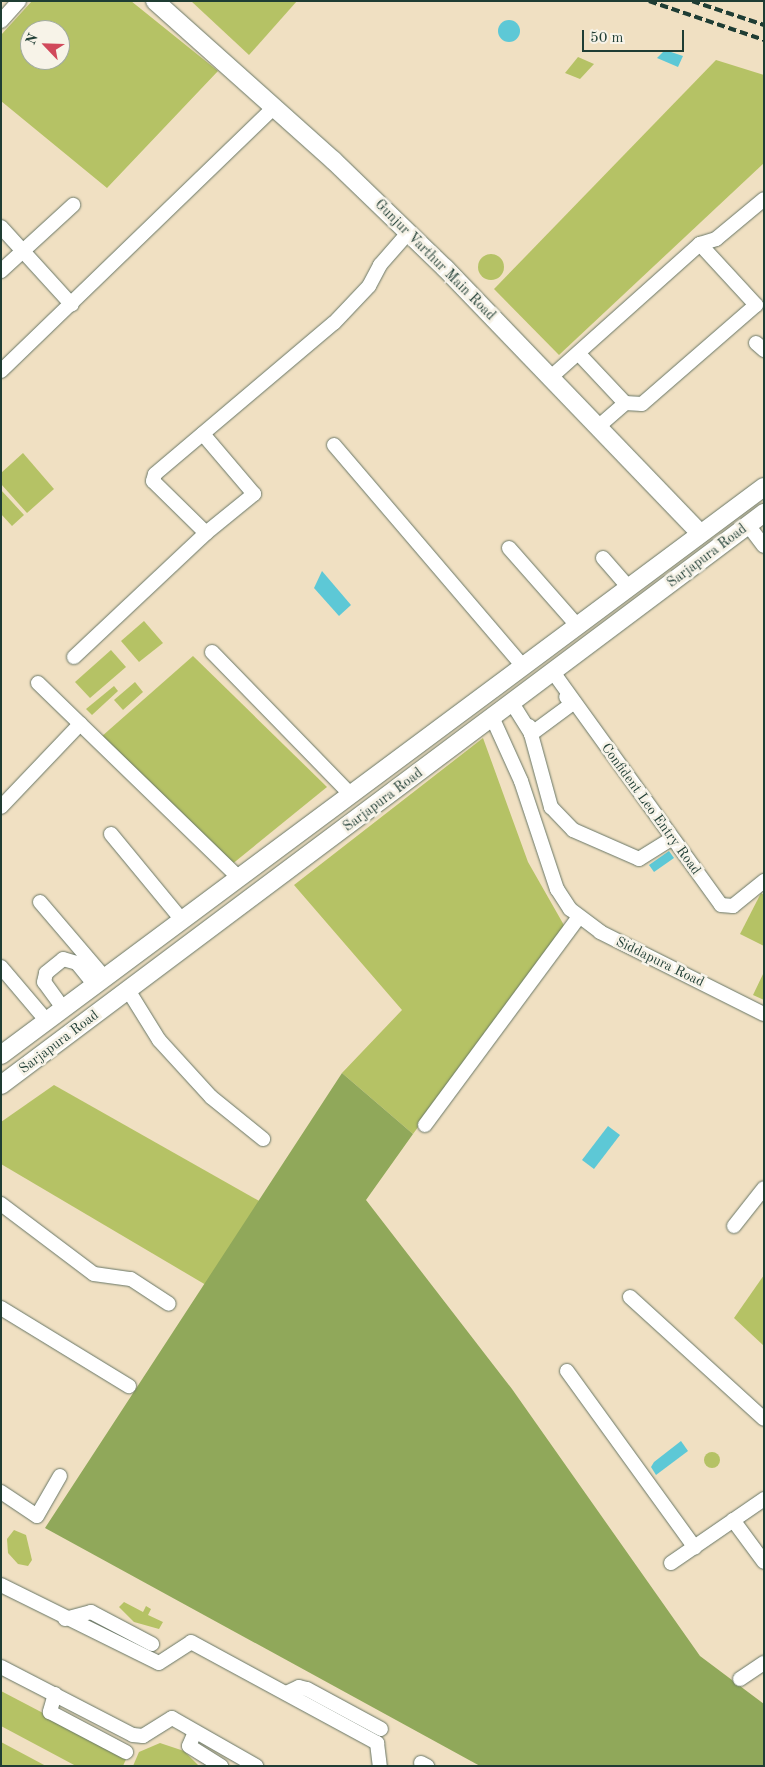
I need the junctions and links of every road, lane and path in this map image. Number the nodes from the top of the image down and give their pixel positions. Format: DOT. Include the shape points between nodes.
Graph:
graph roads {
  1 [pos="19,1"];
  2 [pos="155,1"];
  3 [pos="1,22"];
  4 [pos="274,107"];
  5 [pos="764,199"];
  6 [pos="73,205"];
  7 [pos="1,227"];
  8 [pos="408,233"];
  9 [pos="700,244"];
  10 [pos="23,251"];
  11 [pos="1,271"];
  12 [pos="760,302"];
  13 [pos="72,306"];
  14 [pos="579,354"];
  15 [pos="1,371"];
  16 [pos="551,377"];
  17 [pos="625,403"];
  18 [pos="599,426"];
  19 [pos="203,434"];
  20 [pos="334,445"];
  21 [pos="764,487"];
  22 [pos="764,513"];
  23 [pos="748,525"];
  24 [pos="206,532"];
  25 [pos="700,533"];
  26 [pos="764,546"];
  27 [pos="509,548"];
  28 [pos="603,558"];
  29 [pos="627,586"];
  30 [pos="577,625"];
  31 [pos="212,652"];
  32 [pos="74,657"];
  33 [pos="522,664"];
  34 [pos="553,672"];
  35 [pos="38,683"];
  36 [pos="572,702"];
  37 [pos="512,703"];
  38 [pos="492,716"];
  39 [pos="80,724"];
  40 [pos="531,734"];
  41 [pos="350,794"];
  42 [pos="1,808"];
  43 [pos="310,823"];
  44 [pos="111,834"];
  45 [pos="672,838"];
  46 [pos="324,844"];
  47 [pos="238,877"];
  48 [pos="764,881"];
  49 [pos="40,902"];
  50 [pos="578,918"];
  51 [pos="182,920"];
  52 [pos="1,967"];
  53 [pos="99,981"];
  54 [pos="128,990"];
  55 [pos="63,1008"];
  56 [pos="764,1014"];
  57 [pos="46,1020"];
  58 [pos="1,1055"];
  59 [pos="1,1085"];
  60 [pos="425,1125"];
  61 [pos="263,1139"];
  62 [pos="764,1188"];
  63 [pos="1,1204"];
  64 [pos="734,1226"];
  65 [pos="630,1297"];
  66 [pos="169,1304"];
  67 [pos="1,1308"];
  68 [pos="567,1371"];
  69 [pos="129,1386"];
  70 [pos="764,1419"];
  71 [pos="60,1476"];
  72 [pos="1,1492"];
  73 [pos="764,1499"];
  74 [pos="733,1520"];
  75 [pos="695,1548"];
  76 [pos="764,1562"];
  77 [pos="670,1563"];
  78 [pos="1,1585"];
  79 [pos="65,1619"];
  80 [pos="152,1644"];
  81 [pos="764,1663"];
  82 [pos="1,1666"];
  83 [pos="740,1679"];
  84 [pos="286,1693"];
  85 [pos="55,1694"];
  86 [pos="381,1729"];
  87 [pos="195,1732"];
  88 [pos="126,1752"];
  89 [pos="221,1766"];
  90 [pos="256,1766"];
  91 [pos="380,1766"];
  1 -- 3 [label="street"];
  2 -- 4 [label="main road, Gunjur Varthur Main Road"];
  4 -- 8 [label="main road, Gunjur Varthur Main Road"];
  4 -- 13 [label="street"];
  5 -- 9 [label="street" via="716,239"];
  6 -- 10 [label="street"];
  7 -- 10 [label="street"];
  8 -- 16 [label="main road, Gunjur Varthur Main Road"];
  8 -- 19 [label="street" via="380,265 370,286 334,323"];
  9 -- 12 [label="street"];
  9 -- 14 [label="street"];
  10 -- 11 [label="street"];
  10 -- 13 [label="street"];
  12 -- 17 [label="street" via="642,404"];
  13 -- 15 [label="street"];
  14 -- 16 [label="street"];
  14 -- 17 [label="street"];
  16 -- 18 [label="main road, Gunjur Varthur Main Road"];
  17 -- 18 [label="street"];
  18 -- 25 [label="main road, Gunjur Varthur Main Road"];
  19 -- 24 [label="street" via="254,494"];
  19 -- 24 [label="street" via="155,474 154,481"];
  20 -- 33 [label="street"];
  21 -- 25 [label="main road, Sarjapura Road"];
  22 -- 23 [label="main road, Sarjapura Road"];
  23 -- 26 [label="street"];
  23 -- 34 [label="main road, Sarjapura Road"];
  24 -- 32 [label="street"];
  25 -- 29 [label="main road, Sarjapura Road"];
  27 -- 30 [label="street"];
  28 -- 29 [label="street"];
  29 -- 30 [label="main road, Sarjapura Road"];
  30 -- 33 [label="main road, Sarjapura Road"];
  31 -- 41 [label="street"];
  33 -- 41 [label="main road, Sarjapura Road"];
  34 -- 36 [label="street, Confident Leo Entry Road"];
  34 -- 37 [label="main road, Sarjapura Road"];
  35 -- 39 [label="street"];
  36 -- 40 [label="street"];
  36 -- 45 [label="street, Confident Leo Entry Road"];
  37 -- 38 [label="main road, Sarjapura Road"];
  37 -- 40 [label="street"];
  38 -- 46 [label="main road, Sarjapura Road"];
  38 -- 50 [label="street, Siddapura Road" via="563,900"];
  39 -- 42 [label="street"];
  39 -- 47 [label="street"];
  40 -- 45 [label="street" via="551,807 573,830 639,859"];
  41 -- 43 [label="main road, Sarjapura Road"];
  43 -- 46 [label="main road"];
  43 -- 47 [label="main road, Sarjapura Road"];
  44 -- 51 [label="street"];
  45 -- 48 [label="street, Confident Leo Entry Road" via="721,905 733,906"];
  46 -- 54 [label="main road, Sarjapura Road"];
  47 -- 51 [label="main road, Sarjapura Road"];
  49 -- 53 [label="street"];
  50 -- 56 [label="street, Siddapura Road"];
  50 -- 60 [label="street"];
  51 -- 53 [label="main road, Sarjapura Road"];
  52 -- 57 [label="street"];
  53 -- 55 [label="main road, Sarjapura Road"];
  53 -- 55 [label="street" via="77,963 63,960 46,973 44,982"];
  54 -- 59 [label="main road, Sarjapura Road"];
  54 -- 61 [label="street" via="159,1040 211,1097"];
  55 -- 57 [label="main road, Sarjapura Road"];
  57 -- 58 [label="main road, Sarjapura Road"];
  62 -- 64 [label="street"];
  63 -- 66 [label="street" via="94,1274 131,1279"];
  65 -- 70 [label="street"];
  67 -- 69 [label="street"];
  68 -- 75 [label="street"];
  71 -- 72 [label="street" via="37,1516"];
  73 -- 74 [label="street"];
  74 -- 75 [label="street"];
  74 -- 76 [label="street"];
  75 -- 77 [label="street"];
  78 -- 79 [label="street"];
  79 -- 80 [label="street" via="92,1612"];
  79 -- 84 [label="street" via="159,1662 192,1642"];
  81 -- 83 [label="street"];
  82 -- 85 [label="street"];
  84 -- 86 [label="street" via="299,1687 307,1689"];
  84 -- 91 [label="street" via="377,1743"];
  85 -- 87 [label="street" via="138,1737 172,1718"];
  85 -- 88 [label="street" via="50,1712"];
  87 -- 89 [label="street" via="189,1746"];
  87 -- 90 [label="street"];
}
